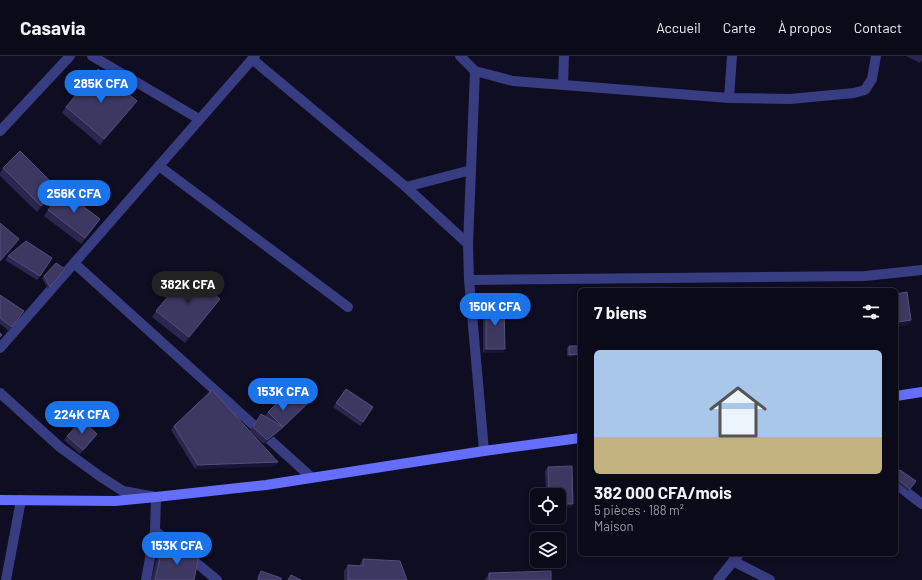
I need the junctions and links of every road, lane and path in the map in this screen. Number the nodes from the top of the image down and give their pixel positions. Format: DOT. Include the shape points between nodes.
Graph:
graph roads {
  1 [pos="70,56"];
  2 [pos="92,56"];
  3 [pos="460,56"];
  4 [pos="564,56"];
  5 [pos="732,56"];
  6 [pos="876,56"];
  7 [pos="254,58"];
  8 [pos="475,71"];
  9 [pos="563,85"];
  10 [pos="729,98"];
  11 [pos="199,120"];
  12 [pos="0,131"];
  13 [pos="159,166"];
  14 [pos="471,170"];
  15 [pos="406,187"];
  16 [pos="468,244"];
  17 [pos="74,263"];
  18 [pos="922,270"];
  19 [pos="469,280"];
  20 [pos="348,307"];
  21 [pos="0,348"];
  22 [pos="922,392"];
  23 [pos="0,393"];
  24 [pos="898,396"];
  25 [pos="578,438"];
  26 [pos="484,451"];
  27 [pos="311,477"];
  28 [pos="898,486"];
  29 [pos="156,497"];
  30 [pos="0,500"];
  31 [pos="21,500"];
  32 [pos="922,504"];
  33 [pos="155,531"];
  34 [pos="736,558"];
  35 [pos="6,580"];
  36 [pos="146,580"];
  37 [pos="217,580"];
  38 [pos="718,580"];
  39 [pos="770,580"];
  1 -- 12 [label="street"];
  2 -- 11 [label="street"];
  3 -- 8 [label="street"];
  4 -- 9 [label="street"];
  5 -- 10 [label="street"];
  6 -- 10 [label="street" via="872,79 865,90 790,99"];
  7 -- 11 [label="street"];
  7 -- 15 [label="street"];
  8 -- 9 [label="street" via="513,81"];
  8 -- 14 [label="street"];
  9 -- 10 [label="street"];
  11 -- 13 [label="street"];
  13 -- 17 [label="street"];
  13 -- 20 [label="street"];
  14 -- 15 [label="street"];
  14 -- 16 [label="street"];
  15 -- 16 [label="street"];
  16 -- 19 [label="street"];
  17 -- 21 [label="street"];
  17 -- 27 [label="street"];
  18 -- 19 [label="street" via="865,276"];
  19 -- 26 [label="street"];
  22 -- 24 [label="main road"];
  23 -- 29 [label="street" via="61,448 101,477 123,491"];
  25 -- 26 [label="main road"];
  26 -- 27 [label="main road"];
  27 -- 29 [label="main road"];
  28 -- 32 [label="street"];
  29 -- 31 [label="main road" via="115,501"];
  29 -- 33 [label="street"];
  30 -- 31 [label="main road"];
  31 -- 35 [label="street"];
  33 -- 36 [label="street"];
  33 -- 37 [label="street"];
  34 -- 38 [label="street"];
  34 -- 39 [label="street"];
}
